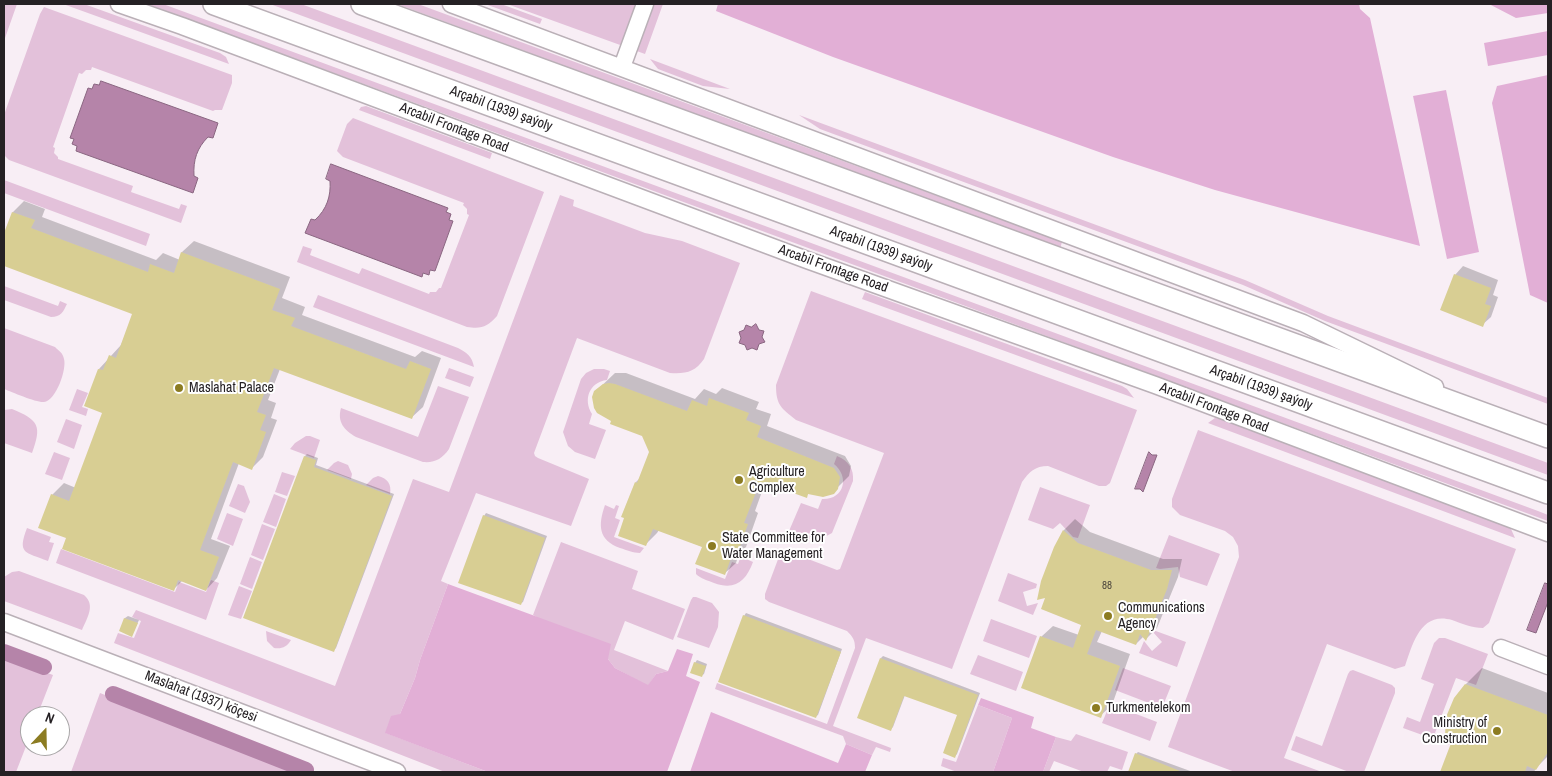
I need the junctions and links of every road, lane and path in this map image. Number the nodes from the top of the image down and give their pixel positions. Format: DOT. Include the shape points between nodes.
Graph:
graph roads {
  1 [pos="119,4"];
  2 [pos="214,4"];
  3 [pos="362,4"];
  4 [pos="451,4"];
  5 [pos="645,4"];
  6 [pos="622,68"];
  7 [pos="1509,422"];
  8 [pos="1548,437"];
  9 [pos="1548,493"];
  10 [pos="1548,533"];
  11 [pos="4,622"];
  12 [pos="1501,648"];
  13 [pos="1548,666"];
  14 [pos="398,772"];
  1 -- 10 [label="street, Arcabil Frontage Road"];
  2 -- 9 [label="main road, Arçabil (1939) şaýoly"];
  3 -- 7 [label="main road"];
  4 -- 6 [label="street"];
  5 -- 6 [label="street"];
  6 -- 7 [label="street" via="1303,323"];
  7 -- 8 [label="main road"];
  11 -- 14 [label="street, Maslahat (1937) köçesi"];
  12 -- 13 [label="street"];
}
